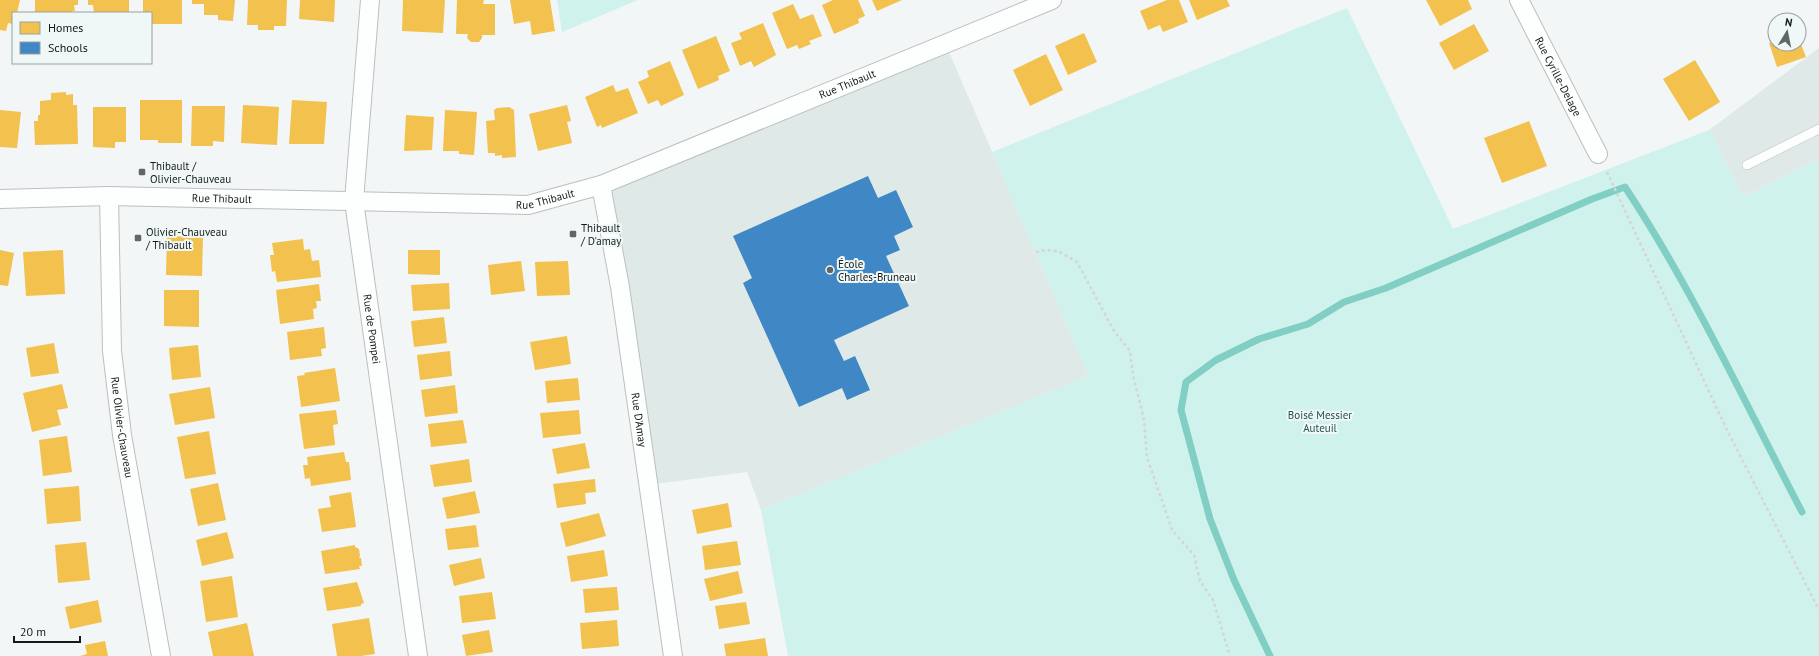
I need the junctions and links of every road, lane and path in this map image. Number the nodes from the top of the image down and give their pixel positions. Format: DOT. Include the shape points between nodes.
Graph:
graph roads {
  1 [pos="370,0"];
  2 [pos="1052,0"];
  3 [pos="1519,0"];
  4 [pos="1819,129"];
  5 [pos="1598,154"];
  6 [pos="1747,165"];
  7 [pos="600,185"];
  8 [pos="109,196"];
  9 [pos="0,199"];
  10 [pos="354,201"];
  11 [pos="1036,252"];
  12 [pos="1819,610"];
  13 [pos="161,656"];
  14 [pos="418,656"];
  15 [pos="673,656"];
  16 [pos="1230,656"];
  1 -- 10 [label="street, Rue de Pompei"];
  2 -- 7 [label="street, Rue Thibault"];
  3 -- 5 [label="street, Rue Cyrille-Delage"];
  4 -- 6 [label="lane"];
  5 -- 12 [label="path" via="1726,428"];
  7 -- 10 [label="street, Rue Thibault" via="528,205"];
  7 -- 15 [label="street, Rue D'Amay" via="620,287"];
  8 -- 9 [label="street, Rue Thibault"];
  8 -- 10 [label="street, Rue Thibault"];
  8 -- 13 [label="street, Rue Olivier-Chauveau" via="112,351 122,435"];
  10 -- 14 [label="street, Rue de Pompei"];
  11 -- 16 [label="path" via="1058,251 1077,262 1114,331 1130,351 1144,419 1146,457 1172,530 1194,555 1200,581 1213,600"];
}
